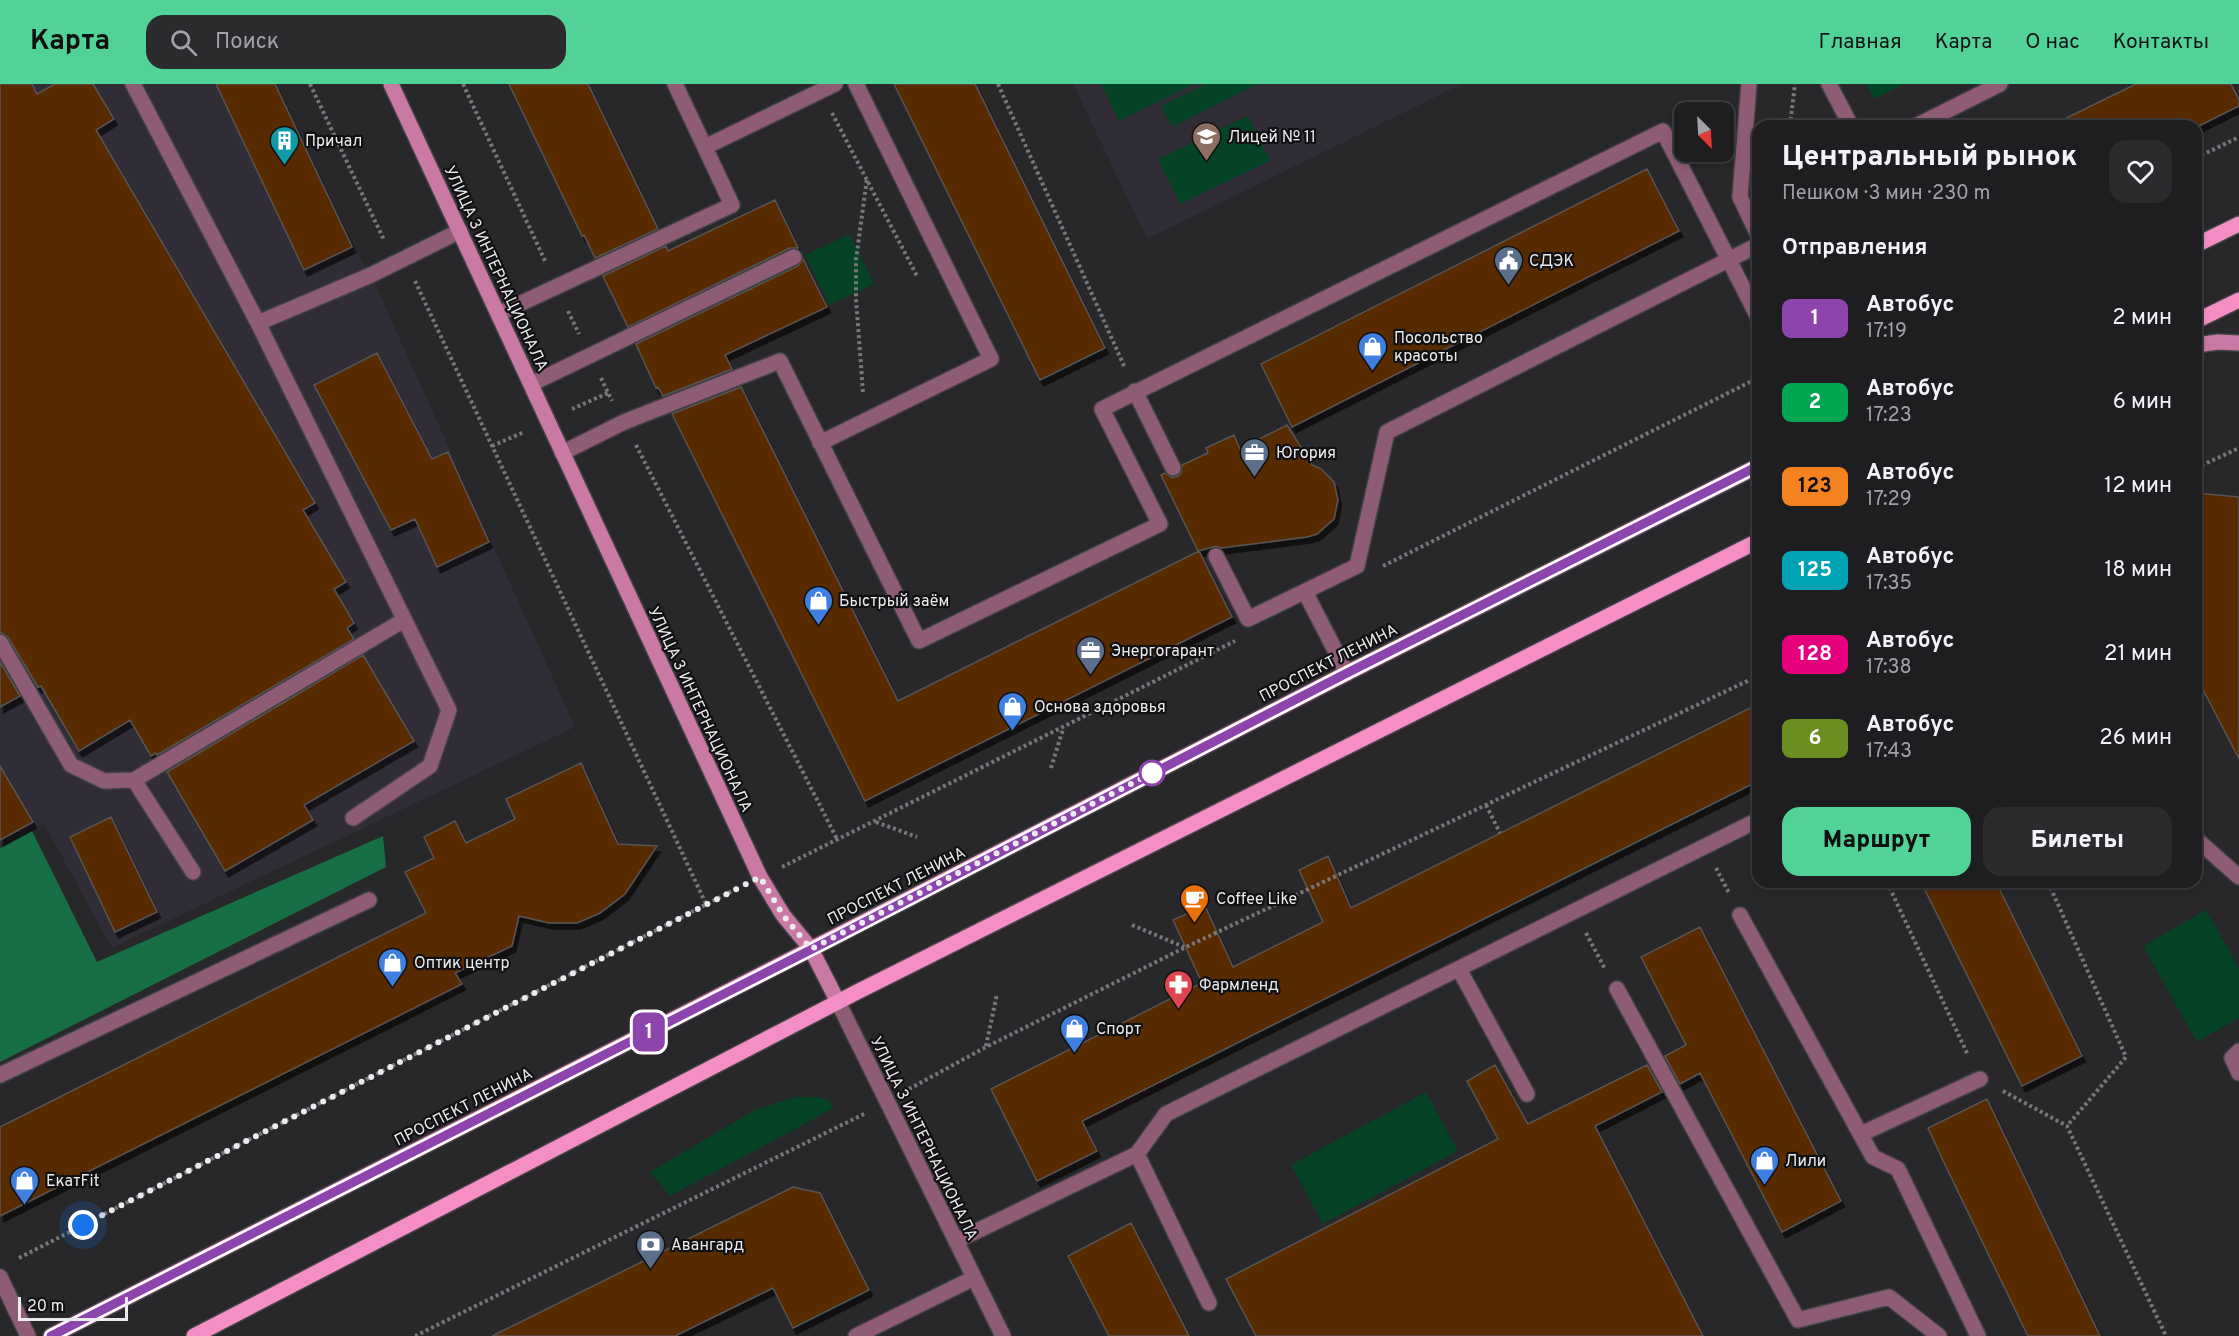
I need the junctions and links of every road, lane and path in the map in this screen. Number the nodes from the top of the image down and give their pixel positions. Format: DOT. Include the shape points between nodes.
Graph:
graph roads {
  1 [pos="133,84"];
  2 [pos="309,84"];
  3 [pos="391,84"];
  4 [pos="463,84"];
  5 [pos="675,84"];
  6 [pos="856,84"];
  7 [pos="998,84"];
  8 [pos="1749,84"];
  9 [pos="1795,84"];
  10 [pos="1829,84"];
  11 [pos="2000,84"];
  12 [pos="828,87"];
  13 [pos="1791,120"];
  14 [pos="1848,120"];
  15 [pos="1928,120"];
  16 [pos="2239,137"];
  17 [pos="705,147"];
  18 [pos="2202,155"];
  19 [pos="867,178"];
  20 [pos="1752,222"];
  21 [pos="2239,224"];
  22 [pos="460,231"];
  23 [pos="2202,242"];
  24 [pos="1752,248"];
  25 [pos="794,257"];
  26 [pos="404,258"];
  27 [pos="1729,260"];
  28 [pos="917,276"];
  29 [pos="557,287"];
  30 [pos="2239,300"];
  31 [pos="1752,305"];
  32 [pos="498,314"];
  33 [pos="2202,318"];
  34 [pos="258,323"];
  35 [pos="2202,344"];
  36 [pos="2239,344"];
  37 [pos="589,355"];
  38 [pos="531,384"];
  39 [pos="1135,391"];
  40 [pos="865,420"];
  41 [pos="624,422"];
  42 [pos="820,442"];
  43 [pos="2239,448"];
  44 [pos="562,453"];
  45 [pos="2202,465"];
  46 [pos="1173,468"];
  47 [pos="1752,469"];
  48 [pos="1752,544"];
  49 [pos="1216,555"];
  50 [pos="1305,592"];
  51 [pos="404,621"];
  52 [pos="0,642"];
  53 [pos="1347,673"];
  54 [pos="1752,679"];
  55 [pos="1063,728"];
  56 [pos="1051,768"];
  57 [pos="134,780"];
  58 [pos="1486,805"];
  59 [pos="353,818"];
  60 [pos="876,822"];
  61 [pos="1752,823"];
  62 [pos="1500,833"];
  63 [pos="917,837"];
  64 [pos="838,841"];
  65 [pos="2202,844"];
  66 [pos="193,872"];
  67 [pos="760,877"];
  68 [pos="2239,877"];
  69 [pos="1890,888"];
  70 [pos="2051,888"];
  71 [pos="369,900"];
  72 [pos="706,904"];
  73 [pos="1574,912"];
  74 [pos="1740,915"];
  75 [pos="1132,925"];
  76 [pos="1184,948"];
  77 [pos="811,949"];
  78 [pos="1605,967"];
  79 [pos="1459,969"];
  80 [pos="1617,989"];
  81 [pos="997,994"];
  82 [pos="838,1002"];
  83 [pos="986,1047"];
  84 [pos="2239,1052"];
  85 [pos="2239,1073"];
  86 [pos="0,1075"];
  87 [pos="1980,1079"];
  88 [pos="1527,1094"];
  89 [pos="887,1102"];
  90 [pos="2067,1126"];
  91 [pos="1861,1134"];
  92 [pos="1137,1154"];
  93 [pos="956,1240"];
  94 [pos="10,1262"];
  95 [pos="0,1277"];
  96 [pos="974,1278"];
  97 [pos="1209,1303"];
  98 [pos="28,1336"];
  99 [pos="51,1336"];
  100 [pos="195,1336"];
  101 [pos="414,1336"];
  102 [pos="856,1336"];
  103 [pos="1003,1336"];
  104 [pos="1940,1336"];
  105 [pos="1978,1336"];
  106 [pos="2166,1336"];
  1 -- 34 [label="street"];
  2 -- 26 [label="path" via="383,240"];
  3 -- 22 [label="street, УЛИЦА 3 ИНТЕРНАЦИОНАЛА"];
  4 -- 29 [label="path"];
  5 -- 17 [label="street"];
  6 -- 40 [label="street" via="991,359"];
  7 -- 39 [label="path"];
  8 -- 20 [label="street" via="1740,197"];
  9 -- 13 [label="path"];
  10 -- 14 [label="street"];
  11 -- 15 [label="street"];
  12 -- 17 [label="street"];
  12 -- 19 [label="path"];
  16 -- 18 [label="path"];
  17 -- 29 [label="street" via="732,205"];
  19 -- 28 [label="path"];
  19 -- 40 [label="path" via="855,299"];
  21 -- 23 [label="main road"];
  22 -- 26 [label="street"];
  22 -- 32 [label="street, УЛИЦА 3 ИНТЕРНАЦИОНАЛА"];
  24 -- 27 [label="street"];
  25 -- 37 [label="street"];
  26 -- 34 [label="street"];
  26 -- 72 [label="path"];
  27 -- 31 [label="street"];
  27 -- 39 [label="street" via="1663,131"];
  27 -- 50 [label="street" via="1387,432 1357,566"];
  29 -- 32 [label="street"];
  29 -- 37 [label="path"];
  30 -- 33 [label="main road"];
  32 -- 38 [label="street, УЛИЦА 3 ИНТЕРНАЦИОНАЛА"];
  34 -- 51 [label="street"];
  35 -- 36 [label="street"];
  37 -- 38 [label="street"];
  37 -- 41 [label="path"];
  38 -- 44 [label="street, УЛИЦА 3 ИНТЕРНАЦИОНАЛА"];
  39 -- 42 [label="street" via="1102,409 1160,524 919,641"];
  39 -- 46 [label="street"];
  40 -- 42 [label="street"];
  41 -- 42 [label="street" via="780,361"];
  41 -- 44 [label="street"];
  41 -- 64 [label="path"];
  43 -- 45 [label="path"];
  44 -- 67 [label="street, УЛИЦА 3 ИНТЕРНАЦИОНАЛА"];
  47 -- 53 [label="main road, ПРОСПЕКТ ЛЕНИНА"];
  48 -- 82 [label="main road"];
  49 -- 50 [label="street" via="1248,619"];
  50 -- 53 [label="street"];
  51 -- 57 [label="street"];
  51 -- 59 [label="street" via="448,710 430,766"];
  52 -- 57 [label="street" via="71,765 104,781"];
  53 -- 77 [label="main road, ПРОСПЕКТ ЛЕНИНА"];
  54 -- 58 [label="path"];
  55 -- 56 [label="path"];
  57 -- 66 [label="street"];
  58 -- 62 [label="path"];
  58 -- 76 [label="path"];
  60 -- 63 [label="path"];
  61 -- 73 [label="street"];
  65 -- 68 [label="street"];
  67 -- 72 [label="path"];
  67 -- 77 [label="street, УЛИЦА 3 ИНТЕРНАЦИОНАЛА" via="783,915"];
  69 -- 87 [label="path"];
  70 -- 90 [label="path" via="2126,1057"];
  71 -- 86 [label="street"];
  72 -- 94 [label="path"];
  73 -- 78 [label="path"];
  73 -- 79 [label="street"];
  74 -- 91 [label="street"];
  75 -- 76 [label="path"];
  76 -- 83 [label="path"];
  77 -- 82 [label="street, УЛИЦА 3 ИНТЕРНАЦИОНАЛА"];
  77 -- 99 [label="main road, ПРОСПЕКТ ЛЕНИНА"];
  79 -- 88 [label="street"];
  79 -- 92 [label="street" via="1166,1114"];
  80 -- 104 [label="street" via="1798,1320 1889,1297"];
  81 -- 83 [label="path"];
  82 -- 89 [label="street, УЛИЦА 3 ИНТЕРНАЦИОНАЛА"];
  82 -- 100 [label="main road"];
  83 -- 89 [label="path"];
  84 -- 85 [label="street" via="2232,1058"];
  87 -- 90 [label="path"];
  87 -- 91 [label="street"];
  89 -- 93 [label="street, УЛИЦА 3 ИНТЕРНАЦИОНАЛА"];
  89 -- 101 [label="path"];
  90 -- 106 [label="path"];
  91 -- 105 [label="street" via="1873,1157 1898,1169"];
  92 -- 93 [label="street"];
  92 -- 97 [label="street"];
  93 -- 96 [label="street, УЛИЦА 3 ИНТЕРНАЦИОНАЛА"];
  95 -- 98 [label="street"];
  96 -- 102 [label="street"];
  96 -- 103 [label="street, УЛИЦА 3 ИНТЕРНАЦИОНАЛА"];
}
